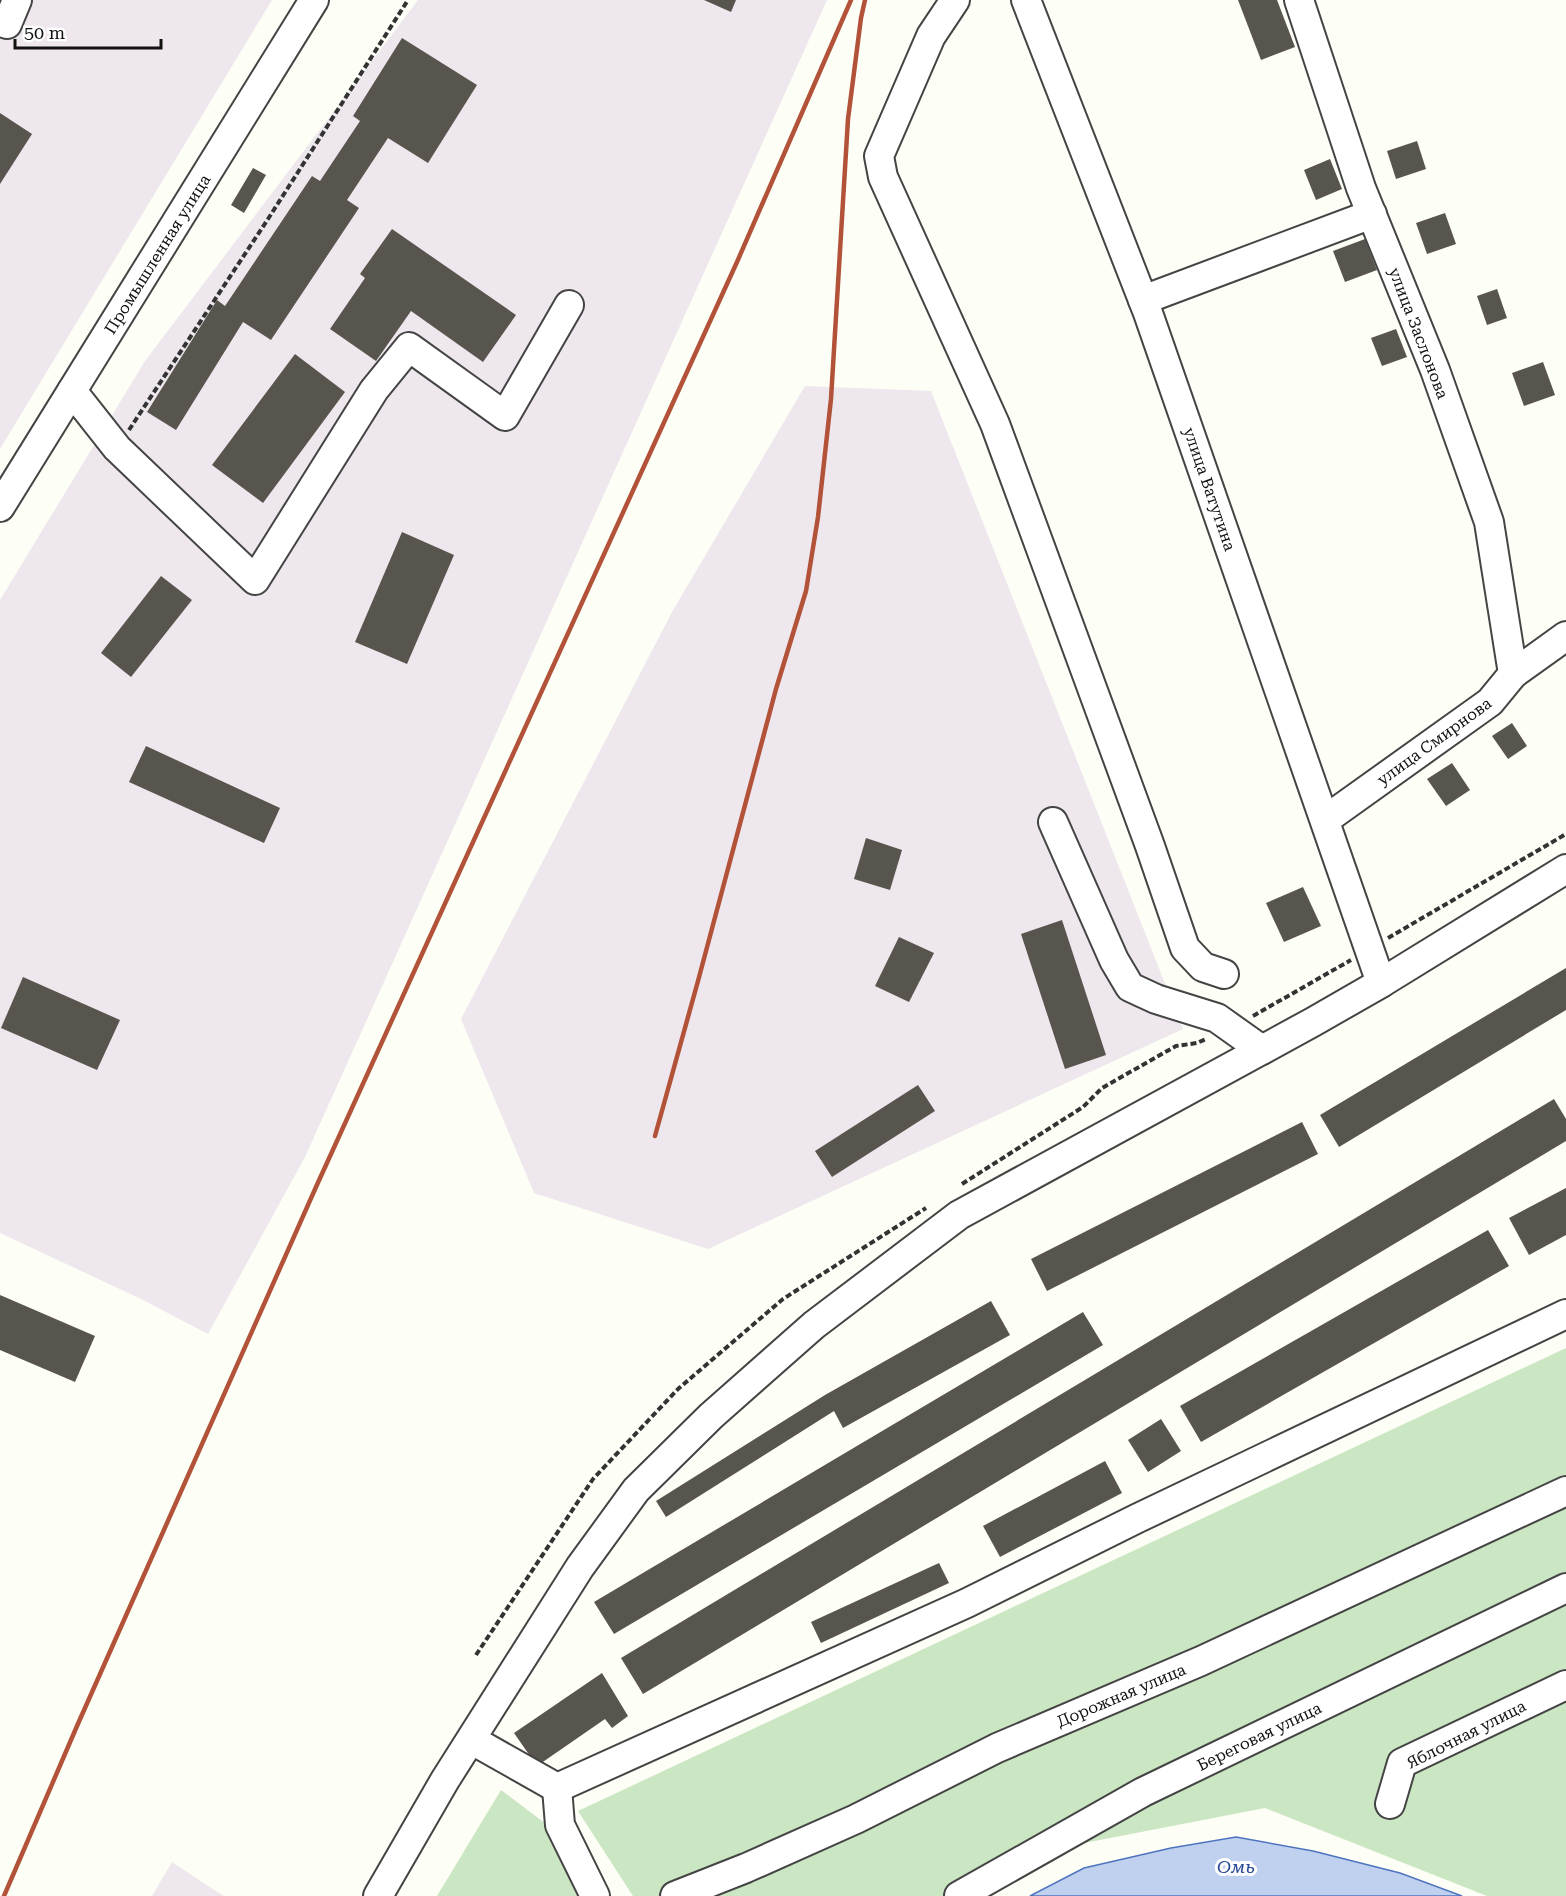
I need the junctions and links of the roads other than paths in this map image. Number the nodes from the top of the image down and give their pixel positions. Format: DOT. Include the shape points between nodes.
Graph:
graph roads {
  1 [pos="314,0"];
  2 [pos="955,0"];
  3 [pos="1026,0"];
  4 [pos="1299,0"];
  5 [pos="1372,214"];
  6 [pos="1143,300"];
  7 [pos="569,305"];
  8 [pos="72,391"];
  9 [pos="0,507"];
  10 [pos="1566,636"];
  11 [pos="1513,674"];
  12 [pos="1325,820"];
  13 [pos="1053,822"];
  14 [pos="1566,869"];
  15 [pos="1224,974"];
  16 [pos="1381,983"];
  17 [pos="1262,1050"];
  18 [pos="1566,1314"];
  19 [pos="1566,1491"];
  20 [pos="1566,1588"];
  21 [pos="1566,1685"];
  22 [pos="472,1740"];
  23 [pos="556,1788"];
  24 [pos="1390,1804"];
  25 [pos="378,1896"];
  26 [pos="595,1896"];
  27 [pos="675,1896"];
  28 [pos="959,1896"];
  1 -- 8 [label="street, Промышленная улица"];
  2 -- 15 [label="street" via="931,36 879,156 883,177 995,424 1185,948 1203,967"];
  3 -- 6 [label="street, улица Ватутина"];
  4 -- 5 [label="street, улица Заслонова"];
  5 -- 6 [label="street"];
  5 -- 11 [label="street, улица Заслонова" via="1435,370 1489,522"];
  6 -- 12 [label="street, улица Ватутина"];
  7 -- 8 [label="street" via="505,416 409,347 374,390 255,580 117,448"];
  8 -- 9 [label="street, Промышленная улица"];
  10 -- 11 [label="street, улица Смирнова"];
  11 -- 12 [label="street, улица Смирнова" via="1490,702"];
  12 -- 16 [label="street, улица Ватутина"];
  13 -- 17 [label="street" via="1114,960 1130,987 1217,1018"];
  14 -- 16 [label="street"];
  16 -- 17 [label="street"];
  17 -- 22 [label="street" via="958,1215 814,1325 711,1416 636,1490 580,1567"];
  18 -- 23 [label="street" via="967,1603"];
  19 -- 27 [label="street, Дорожная улица" via="1201,1661 997,1748 856,1819"];
  20 -- 28 [label="street, Береговая улица" via="1143,1792"];
  21 -- 24 [label="street, Яблочная улица" via="1402,1763"];
  22 -- 23 [label="street"];
  22 -- 25 [label="street"];
  23 -- 26 [label="street" via="560,1825"];
}
